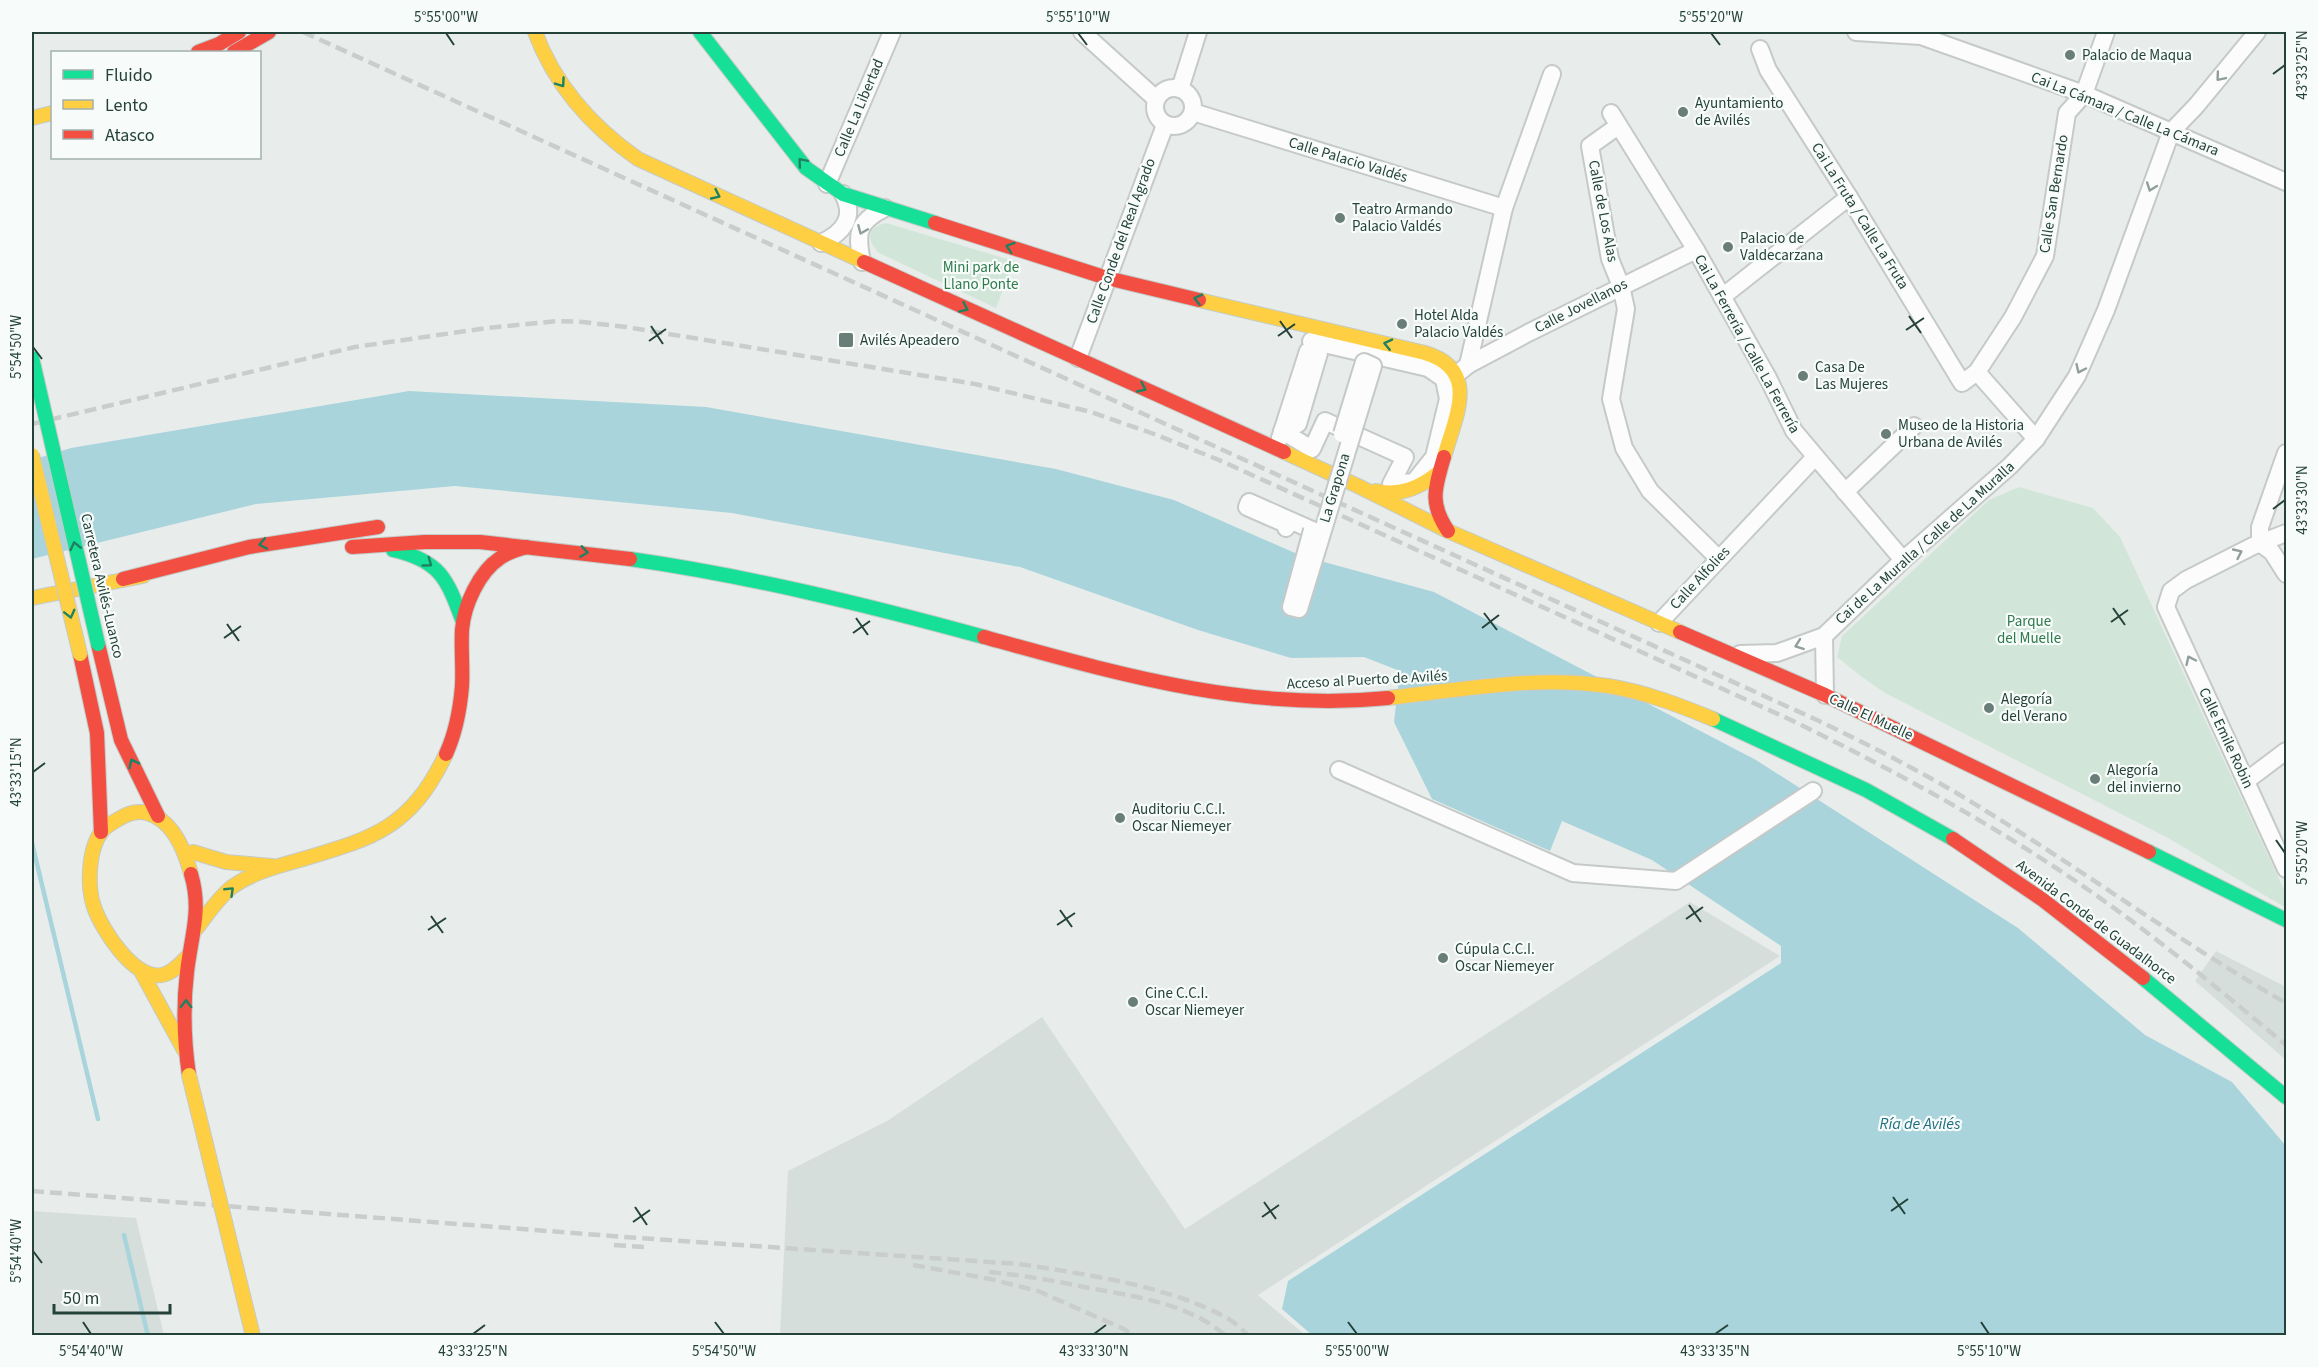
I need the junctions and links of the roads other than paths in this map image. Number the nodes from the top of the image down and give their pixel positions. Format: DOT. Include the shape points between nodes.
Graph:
graph roads {
  1 [pos="239,32"];
  2 [pos="535,32"];
  3 [pos="700,32"];
  4 [pos="892,32"];
  5 [pos="1082,32"];
  6 [pos="1198,32"];
  7 [pos="1856,32"];
  8 [pos="1907,32"];
  9 [pos="2106,32"];
  10 [pos="2257,32"];
  11 [pos="266,34"];
  12 [pos="1760,49"];
  13 [pos="201,51"];
  14 [pos="236,51"];
  15 [pos="1552,74"];
  16 [pos="1180,89"];
  17 [pos="2084,94"];
  18 [pos="1156,99"];
  19 [pos="1192,112"];
  20 [pos="51,114"];
  21 [pos="51,115"];
  22 [pos="32,118"];
  23 [pos="1615,120"];
  24 [pos="1165,125"];
  25 [pos="2170,132"];
  26 [pos="32,133"];
  27 [pos="2286,182"];
  28 [pos="827,184"];
  29 [pos="843,194"];
  30 [pos="1849,197"];
  31 [pos="885,208"];
  32 [pos="1504,208"];
  33 [pos="821,243"];
  34 [pos="1696,250"];
  35 [pos="862,262"];
  36 [pos="1107,278"];
  37 [pos="1621,286"];
  38 [pos="1722,297"];
  39 [pos="1313,334"];
  40 [pos="32,358"];
  41 [pos="1078,358"];
  42 [pos="1463,369"];
  43 [pos="1977,372"];
  44 [pos="1962,383"];
  45 [pos="1914,426"];
  46 [pos="1282,431"];
  47 [pos="1344,435"];
  48 [pos="2036,439"];
  49 [pos="1276,449"];
  50 [pos="2286,453"];
  51 [pos="32,455"];
  52 [pos="1815,457"];
  53 [pos="1438,473"];
  54 [pos="1358,486"];
  55 [pos="1845,492"];
  56 [pos="397,525"];
  57 [pos="1286,528"];
  58 [pos="1448,531"];
  59 [pos="2286,533"];
  60 [pos="555,536"];
  61 [pos="299,537"];
  62 [pos="461,542"];
  63 [pos="2260,543"];
  64 [pos="526,547"];
  65 [pos="317,550"];
  66 [pos="685,554"];
  67 [pos="1718,558"];
  68 [pos="1903,560"];
  69 [pos="449,570"];
  70 [pos="2286,574"];
  71 [pos="123,579"];
  72 [pos="478,583"];
  73 [pos="32,598"];
  74 [pos="856,603"];
  75 [pos="463,622"];
  76 [pos="1659,623"];
  77 [pos="1824,636"];
  78 [pos="1727,654"];
  79 [pos="1825,695"];
  80 [pos="1708,717"];
  81 [pos="2286,751"];
  82 [pos="1339,770"];
  83 [pos="2246,781"];
  84 [pos="1813,790"];
  85 [pos="158,816"];
  86 [pos="101,832"];
  87 [pos="193,852"];
  88 [pos="275,866"];
  89 [pos="2286,869"];
  90 [pos="2286,920"];
  91 [pos="196,929"];
  92 [pos="188,956"];
  93 [pos="142,973"];
  94 [pos="186,1053"];
  95 [pos="2286,1096"];
  96 [pos="253,1335"];
  1 -- 13 [label="main road"];
  2 -- 33 [label="main road, one-way" via="558,80 617,146"];
  28 -- 3 [label="main road, one-way" via="806,168"];
  4 -- 28 [label="street, Calle La Libertad"];
  5 -- 18 [label="street"];
  6 -- 16 [label="street"];
  7 -- 8 [label="street, Cai La Cámara / Calle La Cámara"];
  8 -- 17 [label="street, Cai La Cámara / Calle La Cámara"];
  9 -- 17 [label="street, Calle San Bernardo"];
  10 -- 25 [label="street, one-way"];
  11 -- 14 [label="main road"];
  12 -- 30 [label="street, Cai La Fruta / Calle La Fruta" via="1768,70"];
  15 -- 32 [label="street"];
  16 -- 18 [label="street" via="1164,90"];
  16 -- 19 [label="street" via="1191,98"];
  17 -- 25 [label="street, Cai La Cámara / Calle La Cámara"];
  17 -- 43 [label="street, Calle San Bernardo" via="2067,113 2045,256 2013,317"];
  18 -- 24 [label="street" via="1154,111"];
  19 -- 24 [label="street" via="1184,124"];
  19 -- 32 [label="street, Calle Palacio Valdés"];
  20 -- 22 [label="main road"];
  21 -- 26 [label="main road"];
  23 -- 34 [label="street, Cai La Ferrería / Calle La Ferrería"];
  23 -- 37 [label="street, Calle de Los Alas" via="1590,146 1610,259"];
  24 -- 36 [label="street, Calle Conde del Real Agrado"];
  25 -- 27 [label="street, Cai La Cámara / Calle La Cámara"];
  25 -- 48 [label="street, Cai de La Muralla / Calle de La Muralla, one-way" via="2106,310 2077,376"];
  28 -- 29 [label="main road"];
  29 -- 31 [label="main road"];
  29 -- 33 [label="street" via="849,214 843,228"];
  30 -- 38 [label="street"];
  30 -- 44 [label="street, Cai La Fruta / Calle La Fruta"];
  31 -- 35 [label="street, one-way" via="870,215 860,228"];
  36 -- 31 [label="main road, one-way"];
  32 -- 42 [label="street"];
  33 -- 35 [label="main road"];
  34 -- 37 [label="street, Calle Jovellanos"];
  34 -- 38 [label="street, Cai La Ferrería / Calle La Ferrería"];
  35 -- 41 [label="main road, one-way"];
  39 -- 36 [label="main road, one-way"];
  36 -- 41 [label="street, Calle Conde del Real Agrado"];
  37 -- 42 [label="street, Calle Jovellanos"];
  37 -- 67 [label="street, Calle de Los Alas" via="1626,309 1611,399 1624,448 1650,491"];
  38 -- 55 [label="street, Cai La Ferrería / Calle La Ferrería" via="1794,431"];
  42 -- 39 [label="main road, one-way" via="1437,356"];
  39 -- 46 [label="street"];
  39 -- 46 [label="street" via="1428,368 1444,379 1448,399 1434,458 1414,482 1391,484 1405,457 1325,421 1312,449"];
  85 -- 40 [label="main road, Carretera Avilés-Luanco, one-way, bridge" via="121,740"];
  41 -- 49 [label="main road, one-way"];
  42 -- 53 [label="main road" via="1460,398"];
  43 -- 44 [label="street, Calle San Bernardo"];
  43 -- 48 [label="street"];
  45 -- 55 [label="street"];
  46 -- 49 [label="street"];
  47 -- 57 [label="street, La Grapona, bridge" via="1364,362 1373,366 1299,609 1291,607 1311,530 1249,502 1247,507 1288,525"];
  48 -- 68 [label="street, Cai de La Muralla / Calle de La Muralla"];
  49 -- 54 [label="main road"];
  50 -- 63 [label="street" via="2260,527"];
  51 -- 86 [label="main road, one-way, bridge" via="97,734"];
  52 -- 67 [label="street, Calle Alfolies"];
  53 -- 54 [label="main road" via="1409,492 1395,495"];
  53 -- 58 [label="main road" via="1435,504"];
  54 -- 58 [label="main road, Calle El Muelle"];
  55 -- 68 [label="street, Cai La Ferrería / Calle La Ferrería"];
  56 -- 61 [label="main road"];
  58 -- 76 [label="main road, Calle El Muelle"];
  59 -- 63 [label="street"];
  60 -- 62 [label="main road" via="478,535"];
  61 -- 62 [label="main road" via="446,534"];
  61 -- 71 [label="main road, one-way" via="188,560"];
  62 -- 64 [label="main road"];
  62 -- 69 [label="main road"];
  62 -- 69 [label="main road, one-way" via="346,548 415,554"];
  62 -- 72 [label="main road"];
  63 -- 70 [label="street" via="2272,552"];
  83 -- 63 [label="street, Calle Emile Robin, one-way" via="2166,607 2171,591 2186,580"];
  64 -- 72 [label="main road" via="501,556"];
  64 -- 74 [label="main road, one-way" via="575,550 679,566"];
  65 -- 71 [label="main road"];
  66 -- 74 [label="main road" via="821,588"];
  67 -- 76 [label="street, Calle Alfolies"];
  68 -- 77 [label="street, Cai de La Muralla / Calle de La Muralla"];
  69 -- 75 [label="main road"];
  71 -- 73 [label="main road"];
  72 -- 75 [label="main road"];
  74 -- 80 [label="main road, Acceso al Puerto de Avilés" via="1146,680 1258,701 1316,703 1551,682 1609,687"];
  75 -- 88 [label="main road" via="458,718 446,756 425,792 392,824 344,848"];
  76 -- 78 [label="main road, Calle El Muelle"];
  77 -- 78 [label="street, Cai de La Muralla / Calle de La Muralla, one-way" via="1777,653"];
  77 -- 79 [label="street"];
  78 -- 79 [label="main road, Calle El Muelle"];
  79 -- 90 [label="main road, Calle El Muelle"];
  80 -- 95 [label="main road, Avenida Conde de Guadalhorce" via="1848,781 1952,838 2045,900"];
  81 -- 83 [label="street"];
  82 -- 84 [label="street" via="1573,873 1676,881"];
  83 -- 89 [label="street, Calle Emile Robin"];
  85 -- 86 [label="main road" via="131,813"];
  85 -- 91 [label="main road" via="173,832 190,866"];
  86 -- 93 [label="main road" via="91,863 94,905 123,954"];
  87 -- 88 [label="main road" via="226,862"];
  91 -- 88 [label="main road, one-way" via="233,885"];
  91 -- 92 [label="main road"];
  92 -- 93 [label="main road" via="161,976"];
  94 -- 92 [label="main road, one-way"];
  93 -- 94 [label="main road"];
  94 -- 96 [label="main road, bridge"];
}
